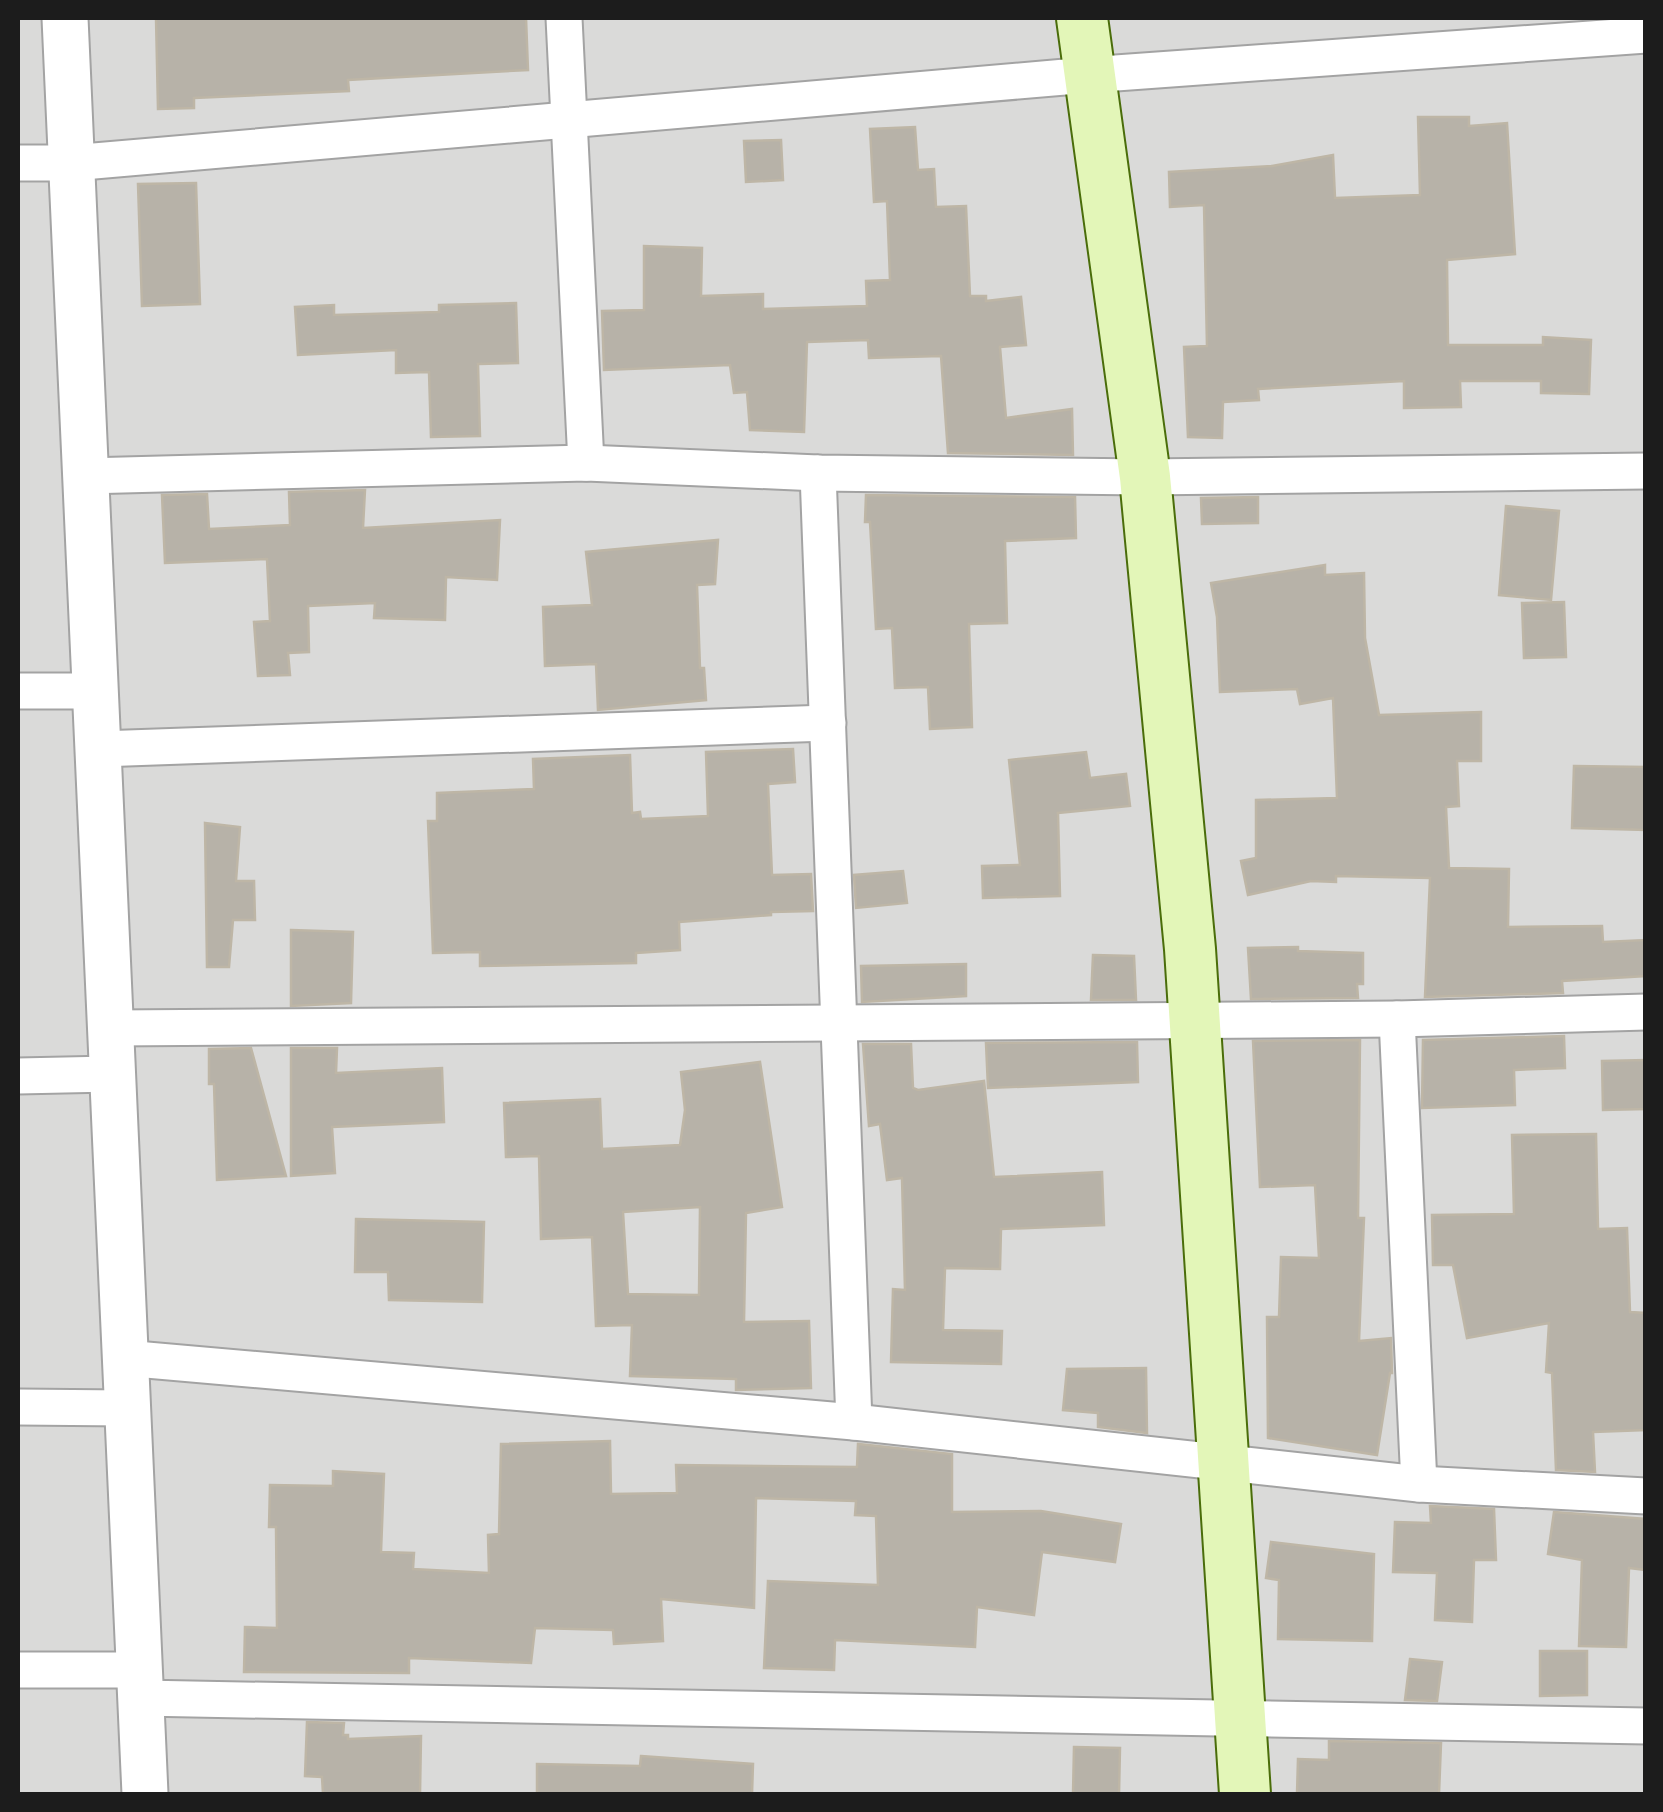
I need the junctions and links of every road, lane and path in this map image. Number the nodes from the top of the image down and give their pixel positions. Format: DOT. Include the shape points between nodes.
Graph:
graph roads {
  1 [pos="65,18"];
  2 [pos="564,18"];
  3 [pos="1082,18"];
  4 [pos="1646,35"];
  5 [pos="1088,75"];
  6 [pos="569,119"];
  7 [pos="18,162"];
  8 [pos="72,163"];
  9 [pos="586,464"];
  10 [pos="1646,471"];
  11 [pos="818,473"];
  12 [pos="85,476"];
  13 [pos="1145,477"];
  14 [pos="18,691"];
  15 [pos="95,691"];
  16 [pos="828,724"];
  17 [pos="99,749"];
  18 [pos="1646,1012"];
  19 [pos="1396,1019"];
  20 [pos="1195,1020"];
  21 [pos="838,1023"];
  22 [pos="110,1028"];
  23 [pos="110,1074"];
  24 [pos="18,1076"];
  25 [pos="124,1358"];
  26 [pos="18,1407"];
  27 [pos="126,1408"];
  28 [pos="854,1422"];
  29 [pos="1222,1464"];
  30 [pos="1419,1484"];
  31 [pos="1646,1496"];
  32 [pos="18,1670"];
  33 [pos="140,1684"];
  34 [pos="1242,1719"];
  35 [pos="1646,1726"];
  36 [pos="145,1794"];
  37 [pos="1244,1794"];
  1 -- 8 [label="street"];
  2 -- 6 [label="street"];
  3 -- 5 [label="main road"];
  4 -- 5 [label="street"];
  5 -- 6 [label="street"];
  5 -- 13 [label="main road"];
  6 -- 8 [label="street"];
  6 -- 9 [label="street"];
  7 -- 8 [label="street"];
  8 -- 12 [label="street"];
  9 -- 11 [label="street"];
  9 -- 12 [label="street"];
  10 -- 13 [label="street"];
  11 -- 13 [label="street"];
  11 -- 16 [label="street"];
  12 -- 15 [label="street"];
  13 -- 20 [label="main road"];
  14 -- 15 [label="street"];
  15 -- 17 [label="street"];
  16 -- 17 [label="street"];
  16 -- 21 [label="street"];
  17 -- 22 [label="street"];
  18 -- 19 [label="street"];
  19 -- 20 [label="street"];
  19 -- 30 [label="street"];
  20 -- 21 [label="street"];
  20 -- 29 [label="main road"];
  21 -- 22 [label="street"];
  21 -- 28 [label="street"];
  22 -- 23 [label="street"];
  23 -- 24 [label="street"];
  23 -- 25 [label="street"];
  25 -- 27 [label="street"];
  25 -- 28 [label="street"];
  26 -- 27 [label="street"];
  27 -- 33 [label="street"];
  28 -- 29 [label="street"];
  29 -- 30 [label="street"];
  29 -- 34 [label="main road"];
  30 -- 31 [label="street"];
  32 -- 33 [label="street"];
  33 -- 34 [label="street"];
  33 -- 36 [label="street"];
  34 -- 35 [label="street"];
  34 -- 37 [label="main road"];
}
